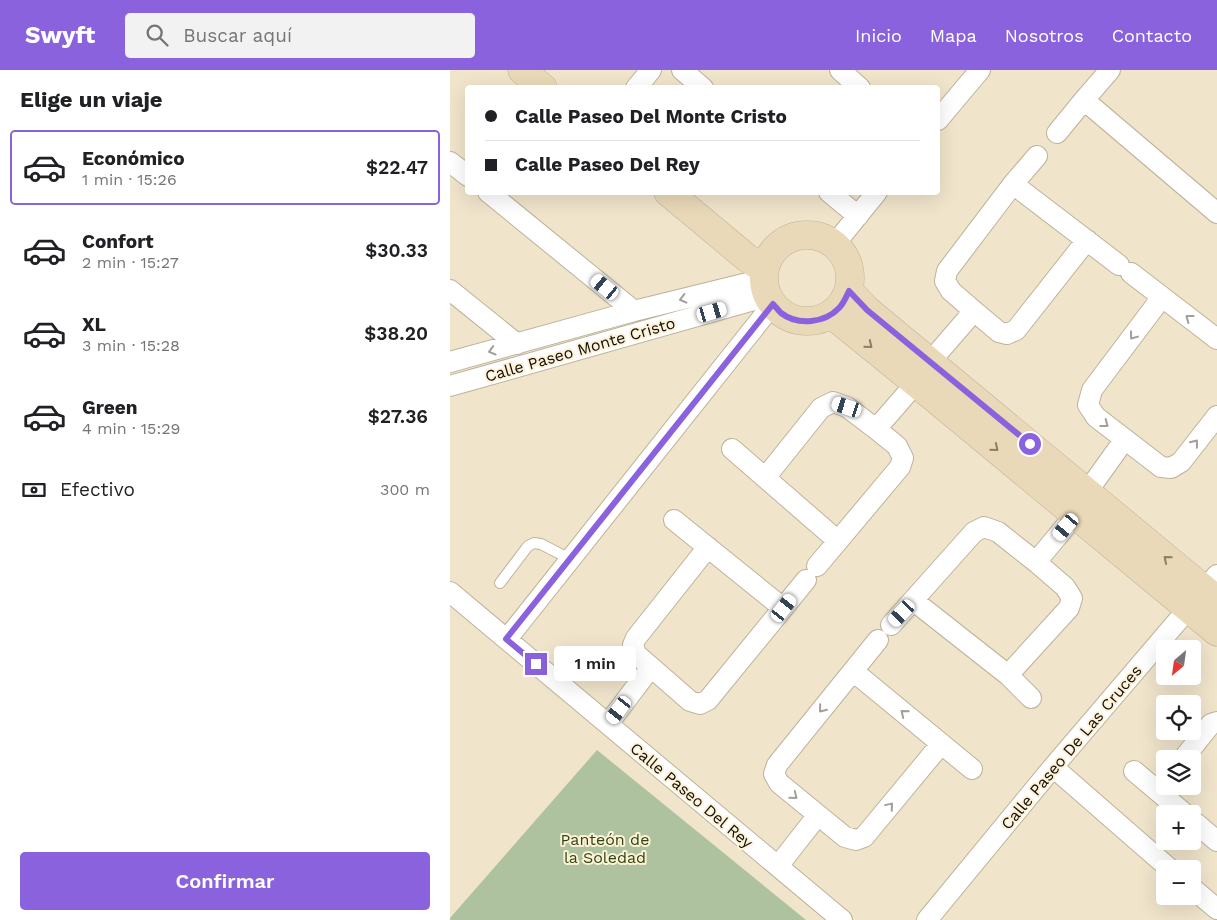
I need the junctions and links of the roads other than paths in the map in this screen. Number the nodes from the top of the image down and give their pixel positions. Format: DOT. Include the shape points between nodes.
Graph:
graph roads {
  1 [pos="522,70"];
  2 [pos="651,70"];
  3 [pos="682,70"];
  4 [pos="840,70"];
  5 [pos="980,70"];
  6 [pos="1110,70"];
  7 [pos="540,85"];
  8 [pos="638,85"];
  9 [pos="700,85"];
  10 [pos="857,85"];
  11 [pos="1084,100"];
  12 [pos="940,118"];
  13 [pos="1057,133"];
  14 [pos="1037,156"];
  15 [pos="450,162"];
  16 [pos="465,174"];
  17 [pos="1013,184"];
  18 [pos="492,195"];
  19 [pos="672,195"];
  20 [pos="833,195"];
  21 [pos="875,195"];
  22 [pos="1217,213"];
  23 [pos="858,216"];
  24 [pos="1087,240"];
  25 [pos="834,245"];
  26 [pos="767,287"];
  27 [pos="450,290"];
  28 [pos="849,291"];
  29 [pos="1162,298"];
  30 [pos="634,311"];
  31 [pos="974,311"];
  32 [pos="831,314"];
  33 [pos="1217,339"];
  34 [pos="517,344"];
  35 [pos="450,362"];
  36 [pos="923,372"];
  37 [pos="450,386"];
  38 [pos="1217,416"];
  39 [pos="876,429"];
  40 [pos="1125,439"];
  41 [pos="732,449"];
  42 [pos="765,478"];
  43 [pos="1081,503"];
  44 [pos="674,520"];
  45 [pos="838,541"];
  46 [pos="708,547"];
  47 [pos="570,559"];
  48 [pos="1036,562"];
  49 [pos="500,583"];
  50 [pos="450,592"];
  51 [pos="1207,593"];
  52 [pos="914,601"];
  53 [pos="784,608"];
  54 [pos="1217,632"];
  55 [pos="506,639"];
  56 [pos="651,668"];
  57 [pos="853,671"];
  58 [pos="1008,675"];
  59 [pos="1031,698"];
  60 [pos="1217,722"];
  61 [pos="608,724"];
  62 [pos="942,744"];
  63 [pos="1190,750"];
  64 [pos="1053,768"];
  65 [pos="972,769"];
  66 [pos="1134,771"];
  67 [pos="1156,783"];
  68 [pos="1169,795"];
  69 [pos="1177,805"];
  70 [pos="818,815"];
  71 [pos="1201,827"];
  72 [pos="1217,840"];
  73 [pos="1160,860"];
  74 [pos="778,866"];
  75 [pos="1201,896"];
  76 [pos="1217,909"];
  77 [pos="842,920"];
  78 [pos="927,920"];
  1 -- 7 [label="main road"];
  2 -- 8 [label="street"];
  3 -- 9 [label="street"];
  4 -- 10 [label="street"];
  5 -- 12 [label="street"];
  6 -- 11 [label="street"];
  11 -- 13 [label="street"];
  11 -- 22 [label="street"];
  14 -- 17 [label="street"];
  15 -- 16 [label="street"];
  17 -- 24 [label="street"];
  17 -- 31 [label="street" via="947,271 945,281 951,290"];
  18 -- 30 [label="street"];
  19 -- 26 [label="main road" via="747,258"];
  20 -- 23 [label="street"];
  21 -- 23 [label="street"];
  23 -- 25 [label="street"];
  24 -- 29 [label="street"];
  24 -- 31 [label="street" via="1016,330 1007,334 999,332"];
  25 -- 26 [label="main road" via="818,236 790,238 770,256"];
  25 -- 28 [label="main road" via="848,263"];
  26 -- 30 [label="street, Calle Paseo Monte Cristo, one-way"];
  26 -- 32 [label="main road" via="782,314 807,321 820,320"];
  26 -- 37 [label="street, Calle Paseo Monte Cristo"];
  26 -- 47 [label="street"];
  27 -- 34 [label="street"];
  28 -- 32 [label="main road" via="839,308"];
  28 -- 36 [label="main road"];
  33 -- 29 [label="street, one-way"];
  29 -- 40 [label="street, one-way" via="1092,390 1088,405 1096,417"];
  30 -- 34 [label="street, Calle Paseo Monte Cristo"];
  31 -- 36 [label="street"];
  32 -- 36 [label="main road, one-way"];
  34 -- 35 [label="street, Calle Paseo Monte Cristo, one-way"];
  36 -- 39 [label="street"];
  36 -- 43 [label="main road"];
  40 -- 38 [label="street, one-way" via="1161,467 1171,468 1181,462"];
  39 -- 42 [label="street" via="847,407 832,402 821,408"];
  39 -- 45 [label="street" via="896,446 903,458 900,467"];
  40 -- 43 [label="street"];
  41 -- 42 [label="street"];
  42 -- 45 [label="street"];
  43 -- 48 [label="street"];
  43 -- 51 [label="main road"];
  44 -- 46 [label="street"];
  45 -- 53 [label="street"];
  46 -- 53 [label="street"];
  46 -- 56 [label="street" via="636,638 633,645 636,654"];
  47 -- 49 [label="lane" via="534,543 528,546"];
  47 -- 55 [label="street"];
  48 -- 52 [label="street" via="998,532 984,527 974,532"];
  48 -- 58 [label="street" via="1065,587 1072,598 1069,608"];
  50 -- 55 [label="street, Calle Paseo Del Rey"];
  51 -- 54 [label="main road"];
  51 -- 64 [label="street, Calle Paseo De Las Cruces"];
  52 -- 57 [label="street"];
  52 -- 58 [label="street"];
  53 -- 56 [label="street" via="708,700 700,704 690,701"];
  55 -- 61 [label="street, Calle Paseo Del Rey"];
  56 -- 61 [label="street"];
  62 -- 57 [label="street, one-way"];
  57 -- 70 [label="street, one-way" via="777,765 774,774 779,783"];
  58 -- 59 [label="street"];
  60 -- 63 [label="street" via="1211,724"];
  61 -- 74 [label="street, Calle Paseo Del Rey"];
  62 -- 65 [label="street"];
  70 -- 62 [label="street, one-way" via="846,838 856,840 864,837"];
  64 -- 73 [label="street"];
  64 -- 78 [label="street, Calle Paseo De Las Cruces"];
  66 -- 67 [label="street"];
  68 -- 69 [label="street"];
  70 -- 74 [label="street"];
  71 -- 72 [label="street"];
  74 -- 77 [label="street, Calle Paseo Del Rey"];
  75 -- 76 [label="street"];
}
